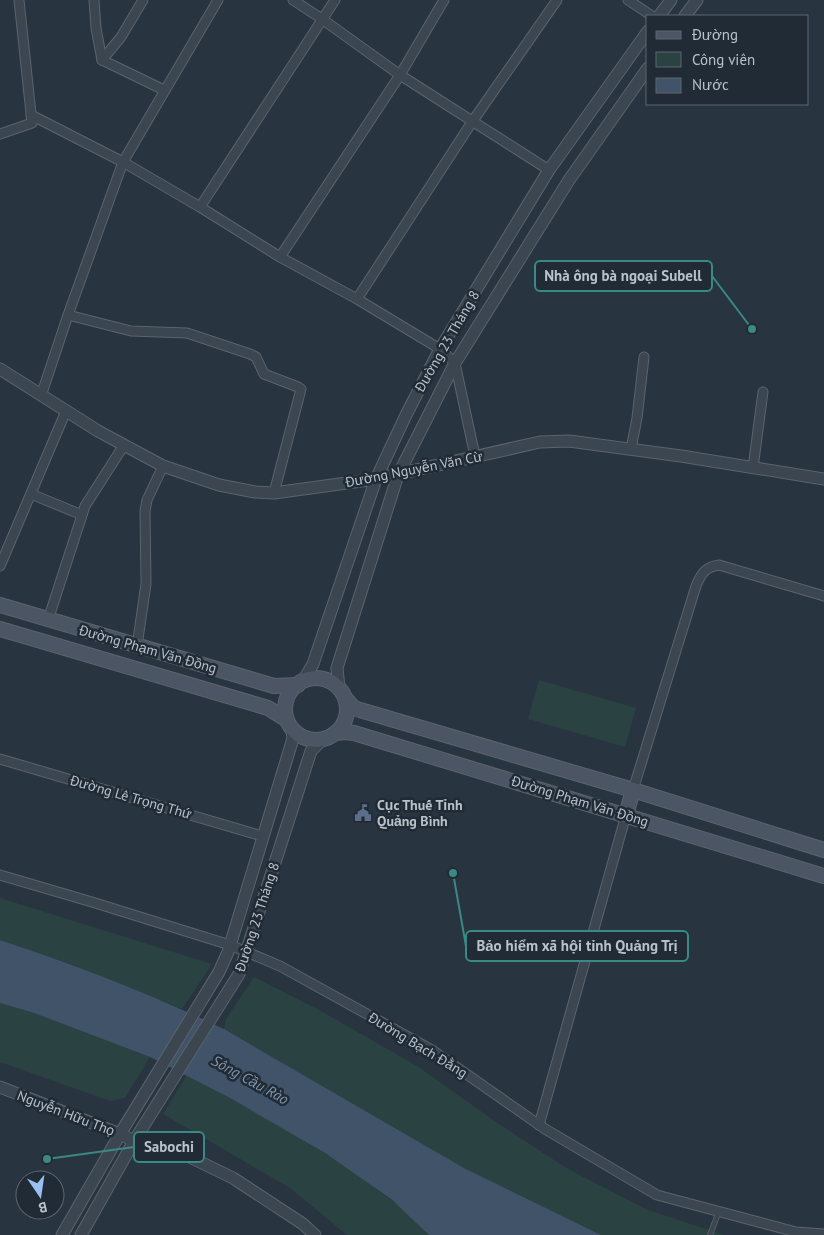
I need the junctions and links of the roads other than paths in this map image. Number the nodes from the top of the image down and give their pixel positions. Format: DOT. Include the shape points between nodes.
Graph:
graph roads {
  1 [pos="19,0"];
  2 [pos="94,0"];
  3 [pos="143,0"];
  4 [pos="218,0"];
  5 [pos="293,0"];
  6 [pos="335,0"];
  7 [pos="444,0"];
  8 [pos="557,0"];
  9 [pos="628,0"];
  10 [pos="671,0"];
  11 [pos="697,0"];
  12 [pos="650,15"];
  13 [pos="660,15"];
  14 [pos="686,15"];
  15 [pos="322,19"];
  16 [pos="646,34"];
  17 [pos="102,60"];
  18 [pos="646,71"];
  19 [pos="400,75"];
  20 [pos="164,90"];
  21 [pos="31,115"];
  22 [pos="472,122"];
  23 [pos="0,134"];
  24 [pos="123,162"];
  25 [pos="549,170"];
  26 [pos="200,207"];
  27 [pos="280,257"];
  28 [pos="357,299"];
  29 [pos="68,315"];
  30 [pos="440,350"];
  31 [pos="644,357"];
  32 [pos="455,363"];
  33 [pos="0,369"];
  34 [pos="763,392"];
  35 [pos="41,396"];
  36 [pos="66,411"];
  37 [pos="124,445"];
  38 [pos="631,449"];
  39 [pos="475,456"];
  40 [pos="164,466"];
  41 [pos="753,468"];
  42 [pos="398,475"];
  43 [pos="376,479"];
  44 [pos="824,479"];
  45 [pos="274,493"];
  46 [pos="31,494"];
  47 [pos="82,515"];
  48 [pos="0,566"];
  49 [pos="824,596"];
  50 [pos="0,605"];
  51 [pos="48,620"];
  52 [pos="0,629"];
  53 [pos="137,646"];
  54 [pos="300,683"];
  55 [pos="342,694"];
  56 [pos="289,723"];
  57 [pos="329,736"];
  58 [pos="0,759"];
  59 [pos="633,790"];
  60 [pos="626,815"];
  61 [pos="262,836"];
  62 [pos="824,850"];
  63 [pos="0,875"];
  64 [pos="824,876"];
  65 [pos="230,945"];
  66 [pos="247,952"];
  67 [pos="0,1087"];
  68 [pos="539,1125"];
  69 [pos="120,1134"];
  70 [pos="134,1142"];
  71 [pos="719,1211"];
  72 [pos="824,1234"];
  73 [pos="62,1235"];
  74 [pos="81,1235"];
  75 [pos="315,1235"];
  76 [pos="710,1235"];
  1 -- 21 [label="street"];
  2 -- 17 [label="street"];
  3 -- 17 [label="street" via="121,37"];
  4 -- 20 [label="street"];
  5 -- 15 [label="street"];
  6 -- 15 [label="street"];
  7 -- 19 [label="street"];
  8 -- 22 [label="street"];
  9 -- 12 [label="street"];
  10 -- 13 [label="street"];
  11 -- 14 [label="street"];
  15 -- 19 [label="street"];
  15 -- 26 [label="street"];
  16 -- 25 [label="street, Đường 23 Tháng 8"];
  17 -- 20 [label="street"];
  18 -- 32 [label="street, Đường 23 Tháng 8" via="569,180"];
  19 -- 22 [label="street"];
  19 -- 27 [label="street"];
  20 -- 24 [label="street"];
  21 -- 23 [label="street" via="32,123"];
  21 -- 24 [label="street"];
  22 -- 25 [label="street"];
  22 -- 28 [label="street"];
  24 -- 26 [label="street"];
  24 -- 29 [label="street"];
  25 -- 30 [label="street, Đường 23 Tháng 8"];
  26 -- 27 [label="street"];
  27 -- 28 [label="street"];
  28 -- 30 [label="street"];
  29 -- 35 [label="street"];
  29 -- 45 [label="street" via="131,331 187,333 250,354 256,357 268,377 301,389"];
  30 -- 32 [label="street"];
  30 -- 43 [label="street, Đường 23 Tháng 8"];
  31 -- 38 [label="street"];
  32 -- 39 [label="street"];
  32 -- 42 [label="street, Đường 23 Tháng 8"];
  33 -- 35 [label="street, Đường Nguyễn Văn Cừ"];
  34 -- 41 [label="street"];
  35 -- 36 [label="street, Đường Nguyễn Văn Cừ"];
  36 -- 37 [label="street, Đường Nguyễn Văn Cừ"];
  36 -- 46 [label="street"];
  37 -- 40 [label="street, Đường Nguyễn Văn Cừ"];
  37 -- 47 [label="street"];
  38 -- 39 [label="street, Đường Nguyễn Văn Cừ" via="569,441 540,442"];
  38 -- 41 [label="street, Đường Nguyễn Văn Cừ"];
  39 -- 42 [label="street, Đường Nguyễn Văn Cừ"];
  40 -- 45 [label="street, Đường Nguyễn Văn Cừ" via="219,485"];
  40 -- 53 [label="street" via="145,511 146,584"];
  41 -- 44 [label="street, Đường Nguyễn Văn Cừ"];
  42 -- 43 [label="street, Đường Nguyễn Văn Cừ"];
  42 -- 55 [label="street, Đường 23 Tháng 8" via="337,668"];
  43 -- 45 [label="street, Đường Nguyễn Văn Cừ"];
  43 -- 54 [label="street, Đường 23 Tháng 8" via="313,664"];
  46 -- 47 [label="street"];
  46 -- 48 [label="street"];
  47 -- 51 [label="street"];
  49 -- 59 [label="street" via="719,565 705,569 696,586"];
  50 -- 51 [label="main road, Đường Phạm Văn Đồng"];
  51 -- 53 [label="main road, Đường Phạm Văn Đồng"];
  52 -- 56 [label="main road, Đường Phạm Văn Đồng" via="268,708"];
  53 -- 54 [label="main road, Đường Phạm Văn Đồng" via="274,686"];
  54 -- 55 [label="main road" via="320,678 328,680"];
  54 -- 56 [label="main road" via="293,687 285,706"];
  55 -- 57 [label="main road" via="346,718 342,726"];
  55 -- 59 [label="main road, Đường Phạm Văn Đồng" via="360,710"];
  56 -- 57 [label="main road" via="306,738 316,740"];
  56 -- 61 [label="street, Đường 23 Tháng 8" via="293,737"];
  57 -- 60 [label="main road, Đường Phạm Văn Đồng" via="354,733"];
  57 -- 66 [label="street, Đường 23 Tháng 8" via="311,751"];
  58 -- 61 [label="street, Đường Lê Trọng Thứ"];
  59 -- 60 [label="main road"];
  59 -- 62 [label="main road, Đường Phạm Văn Đồng"];
  60 -- 64 [label="main road, Đường Phạm Văn Đồng"];
  60 -- 68 [label="street"];
  61 -- 65 [label="street, Đường 23 Tháng 8"];
  63 -- 65 [label="street, Đường Bạch Đằng"];
  65 -- 66 [label="street, Đường Bạch Đằng"];
  65 -- 69 [label="street, Đường 23 Tháng 8" via="204,998"];
  66 -- 68 [label="street, Đường Bạch Đằng" via="280,966 432,1050"];
  66 -- 70 [label="street, Đường 23 Tháng 8" via="239,974 219,1008"];
  67 -- 69 [label="street, Nguyễn Hữu Thọ"];
  68 -- 71 [label="street, Đường Bạch Đằng" via="657,1195"];
  69 -- 70 [label="street, Nguyễn Hữu Thọ"];
  69 -- 73 [label="street, Đường 23 Tháng 8"];
  70 -- 74 [label="street, Đường 23 Tháng 8"];
  70 -- 75 [label="street, Nguyễn Hữu Thọ" via="163,1144 233,1178"];
  71 -- 72 [label="street, Đường Bạch Đằng" via="796,1232"];
  71 -- 76 [label="lane"];
}
